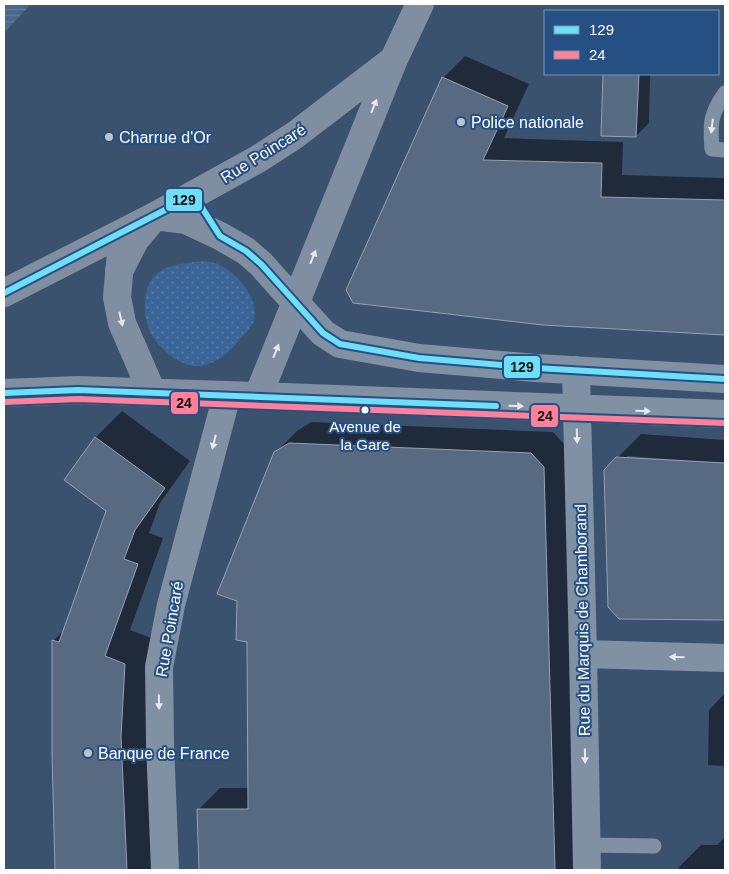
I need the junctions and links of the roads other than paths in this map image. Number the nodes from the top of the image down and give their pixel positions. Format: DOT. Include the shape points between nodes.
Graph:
graph roads {
  1 [pos="420,4"];
  2 [pos="394,59"];
  3 [pos="725,93"];
  4 [pos="725,150"];
  5 [pos="194,195"];
  6 [pos="155,216"];
  7 [pos="122,232"];
  8 [pos="220,236"];
  9 [pos="119,271"];
  10 [pos="4,293"];
  11 [pos="295,302"];
  12 [pos="576,370"];
  13 [pos="725,379"];
  14 [pos="152,392"];
  15 [pos="4,393"];
  16 [pos="227,395"];
  17 [pos="258,396"];
  18 [pos="576,409"];
  19 [pos="725,414"];
  20 [pos="584,654"];
  21 [pos="725,658"];
  22 [pos="654,846"];
  23 [pos="586,858"];
  24 [pos="165,870"];
  1 -- 2 [label="main road, Rue Poincaré"];
  2 -- 5 [label="main road, Rue Poincaré" via="295,135"];
  11 -- 2 [label="main road, Rue Poincaré, one-way"];
  3 -- 4 [label="lane, one-way" via="716,107 711,128 712,149"];
  5 -- 6 [label="main road, Rue Poincaré"];
  5 -- 8 [label="main road"];
  6 -- 7 [label="main road, Rue Poincaré"];
  6 -- 8 [label="main road" via="186,220"];
  6 -- 9 [label="main road" via="134,240"];
  7 -- 9 [label="main road"];
  7 -- 10 [label="main road, Rue Poincaré"];
  8 -- 11 [label="main road" via="261,264"];
  9 -- 14 [label="main road, one-way" via="117,297 122,323"];
  11 -- 12 [label="street" via="323,333 340,344 419,358"];
  17 -- 11 [label="main road, Rue Poincaré, one-way"];
  12 -- 13 [label="street"];
  12 -- 18 [label="street, Rue du Marquis de Chamborand"];
  14 -- 15 [label="main road"];
  14 -- 16 [label="main road"];
  16 -- 17 [label="main road"];
  16 -- 24 [label="street, Rue Poincaré, one-way" via="171,605 159,667"];
  17 -- 18 [label="street, one-way"];
  18 -- 19 [label="street, one-way"];
  18 -- 20 [label="street, Rue du Marquis de Chamborand, one-way"];
  21 -- 20 [label="street, one-way"];
  20 -- 23 [label="street, Rue du Marquis de Chamborand, one-way"];
  22 -- 23 [label="lane"];
}
